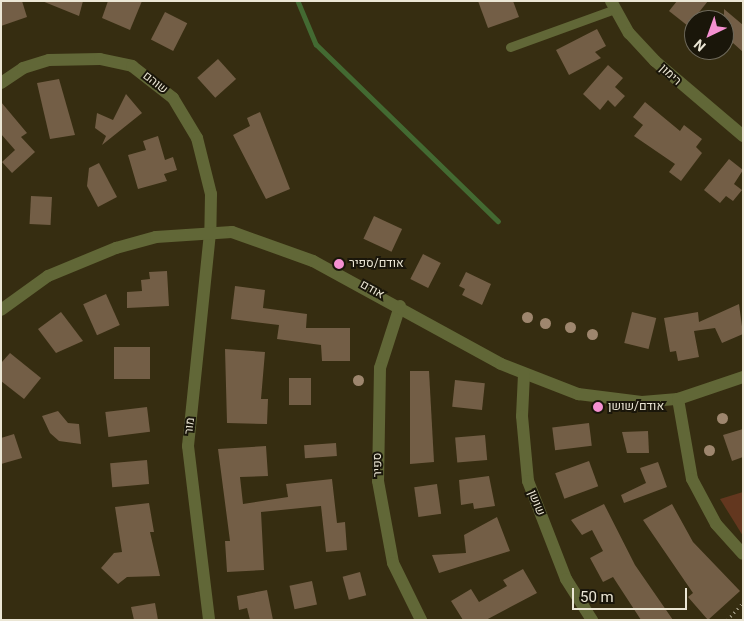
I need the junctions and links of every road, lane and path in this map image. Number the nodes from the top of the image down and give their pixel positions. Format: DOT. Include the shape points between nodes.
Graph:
graph roads {
  1 [pos="613,5"];
  2 [pos="510,47"];
  3 [pos="1,83"];
  4 [pos="743,136"];
  5 [pos="210,233"];
  6 [pos="400,306"];
  7 [pos="1,310"];
  8 [pos="524,374"];
  9 [pos="743,377"];
  10 [pos="678,399"];
  11 [pos="743,554"];
  12 [pos="743,603"];
  13 [pos="208,620"];
  14 [pos="421,620"];
  15 [pos="592,620"];
  16 [pos="727,620"];
  1 -- 2 [label="lane"];
  1 -- 4 [label="street, רימון" via="655,61"];
  3 -- 5 [label="street, שוהם" via="24,68 72,59 100,59 132,66 152,78 174,98 197,138 211,194"];
  5 -- 6 [label="street, אודם" via="232,232 271,244"];
  5 -- 7 [label="street, אודם" via="156,237 78,261"];
  5 -- 13 [label="street, מור" via="188,446"];
  6 -- 8 [label="street, אודם"];
  6 -- 14 [label="street, ספיר" via="380,368 378,481 393,563"];
  8 -- 10 [label="street, אודם" via="578,394 642,402"];
  8 -- 15 [label="street, שושן" via="522,416 528,482 566,579"];
  9 -- 10 [label="street, אודם"];
  10 -- 11 [label="street" via="692,479 716,524"];
  12 -- 16 [label="path"];
}
